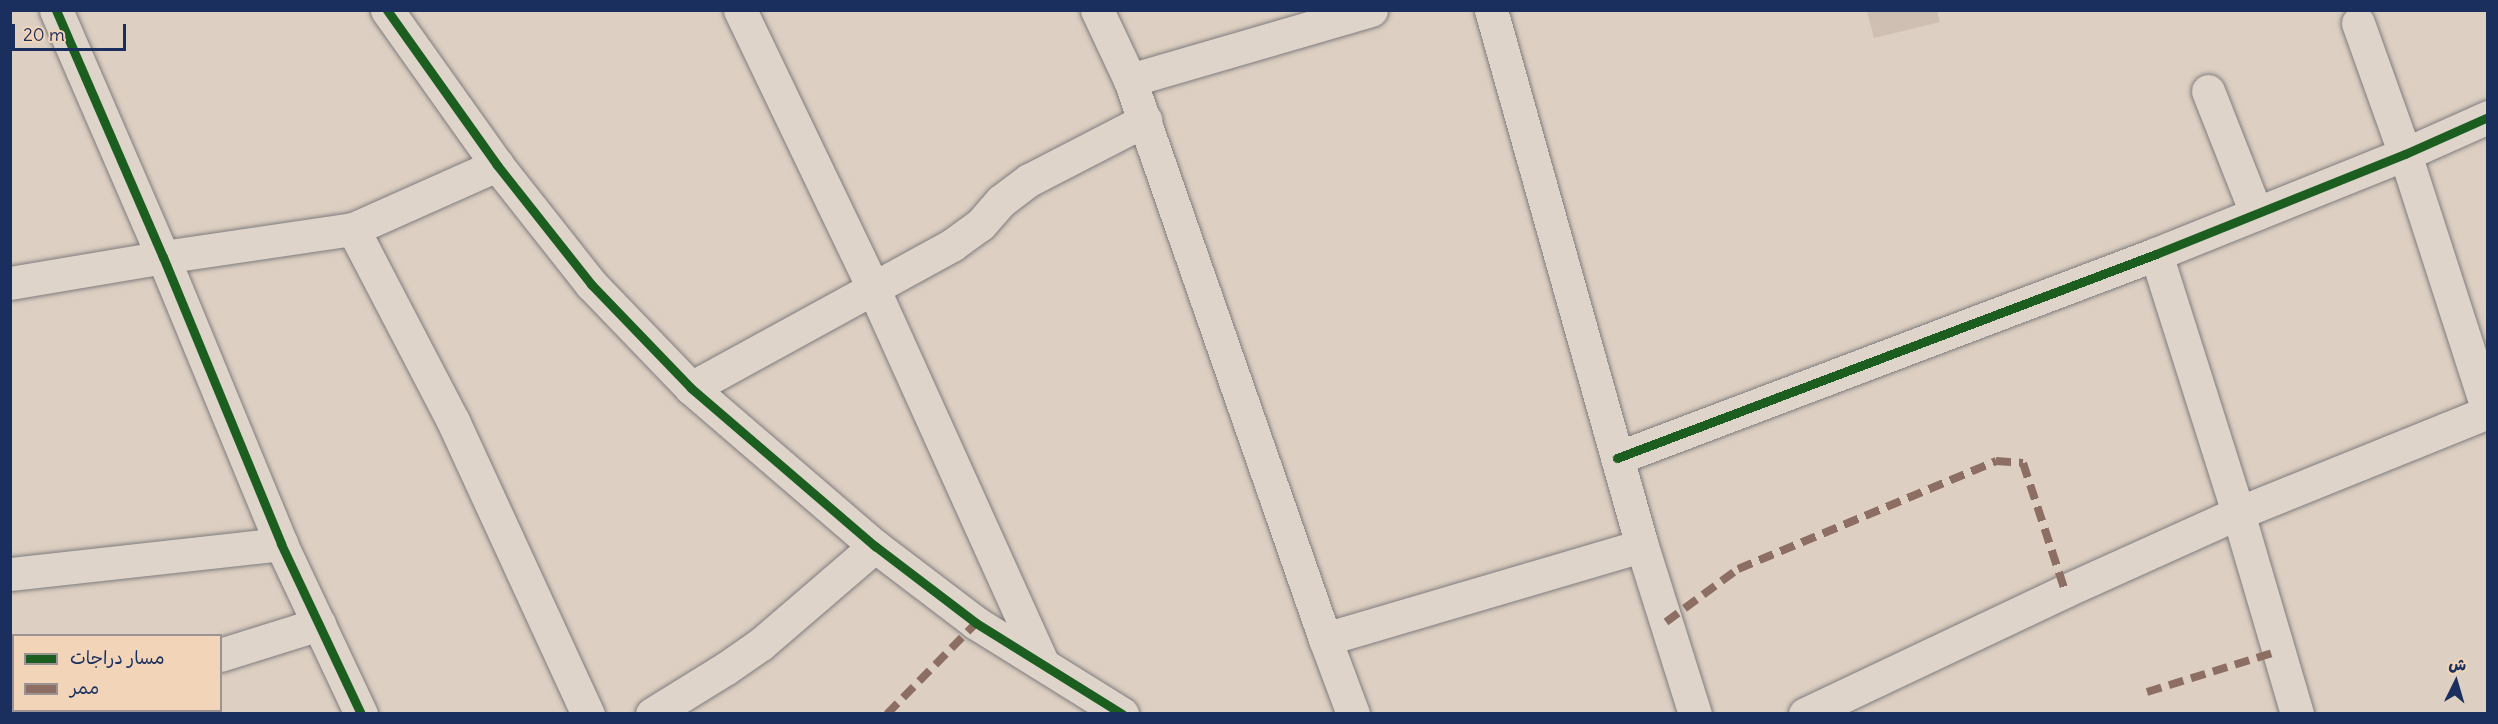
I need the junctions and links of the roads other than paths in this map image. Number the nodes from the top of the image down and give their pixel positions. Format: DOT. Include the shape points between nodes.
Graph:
graph roads {
  1 [pos="56,10"];
  2 [pos="387,10"];
  3 [pos="740,10"];
  4 [pos="1097,10"];
  5 [pos="1371,10"];
  6 [pos="1491,10"];
  7 [pos="2358,23"];
  8 [pos="1130,80"];
  9 [pos="2208,91"];
  10 [pos="2487,117"];
  11 [pos="1145,120"];
  12 [pos="2405,154"];
  13 [pos="497,165"];
  14 [pos="2256,213"];
  15 [pos="353,229"];
  16 [pos="2156,254"];
  17 [pos="164,257"];
  18 [pos="10,284"];
  19 [pos="874,290"];
  20 [pos="691,388"];
  21 [pos="2487,412"];
  22 [pos="1617,458"];
  23 [pos="2238,513"];
  24 [pos="281,544"];
  25 [pos="875,546"];
  26 [pos="1642,546"];
  27 [pos="10,574"];
  28 [pos="319,624"];
  29 [pos="1325,639"];
  30 [pos="222,654"];
  31 [pos="1042,662"];
  32 [pos="362,714"];
  33 [pos="588,714"];
  34 [pos="652,714"];
  35 [pos="1122,714"];
  36 [pos="1353,714"];
  37 [pos="1695,714"];
  38 [pos="1805,714"];
  39 [pos="2297,714"];
  1 -- 17 [label="street"];
  2 -- 13 [label="street"];
  3 -- 19 [label="street"];
  4 -- 8 [label="street"];
  5 -- 8 [label="street"];
  6 -- 22 [label="street"];
  7 -- 12 [label="street"];
  8 -- 11 [label="street"];
  9 -- 14 [label="street"];
  10 -- 12 [label="street"];
  11 -- 19 [label="street" via="1029,180 952,245"];
  11 -- 29 [label="street"];
  12 -- 14 [label="street"];
  12 -- 21 [label="street"];
  13 -- 15 [label="street"];
  13 -- 20 [label="street" via="591,284"];
  14 -- 16 [label="street"];
  15 -- 17 [label="street"];
  15 -- 33 [label="street" via="453,421"];
  16 -- 22 [label="street"];
  16 -- 23 [label="street"];
  17 -- 18 [label="street"];
  17 -- 24 [label="street"];
  19 -- 20 [label="street"];
  19 -- 31 [label="street"];
  20 -- 25 [label="street"];
  21 -- 23 [label="street"];
  22 -- 26 [label="street"];
  23 -- 38 [label="street"];
  23 -- 39 [label="street"];
  24 -- 27 [label="street"];
  24 -- 28 [label="street"];
  25 -- 31 [label="street" via="976,623"];
  25 -- 34 [label="street" via="761,644"];
  26 -- 29 [label="street"];
  26 -- 37 [label="street"];
  28 -- 30 [label="street"];
  28 -- 32 [label="street"];
  29 -- 36 [label="street"];
  31 -- 35 [label="street"];
}
